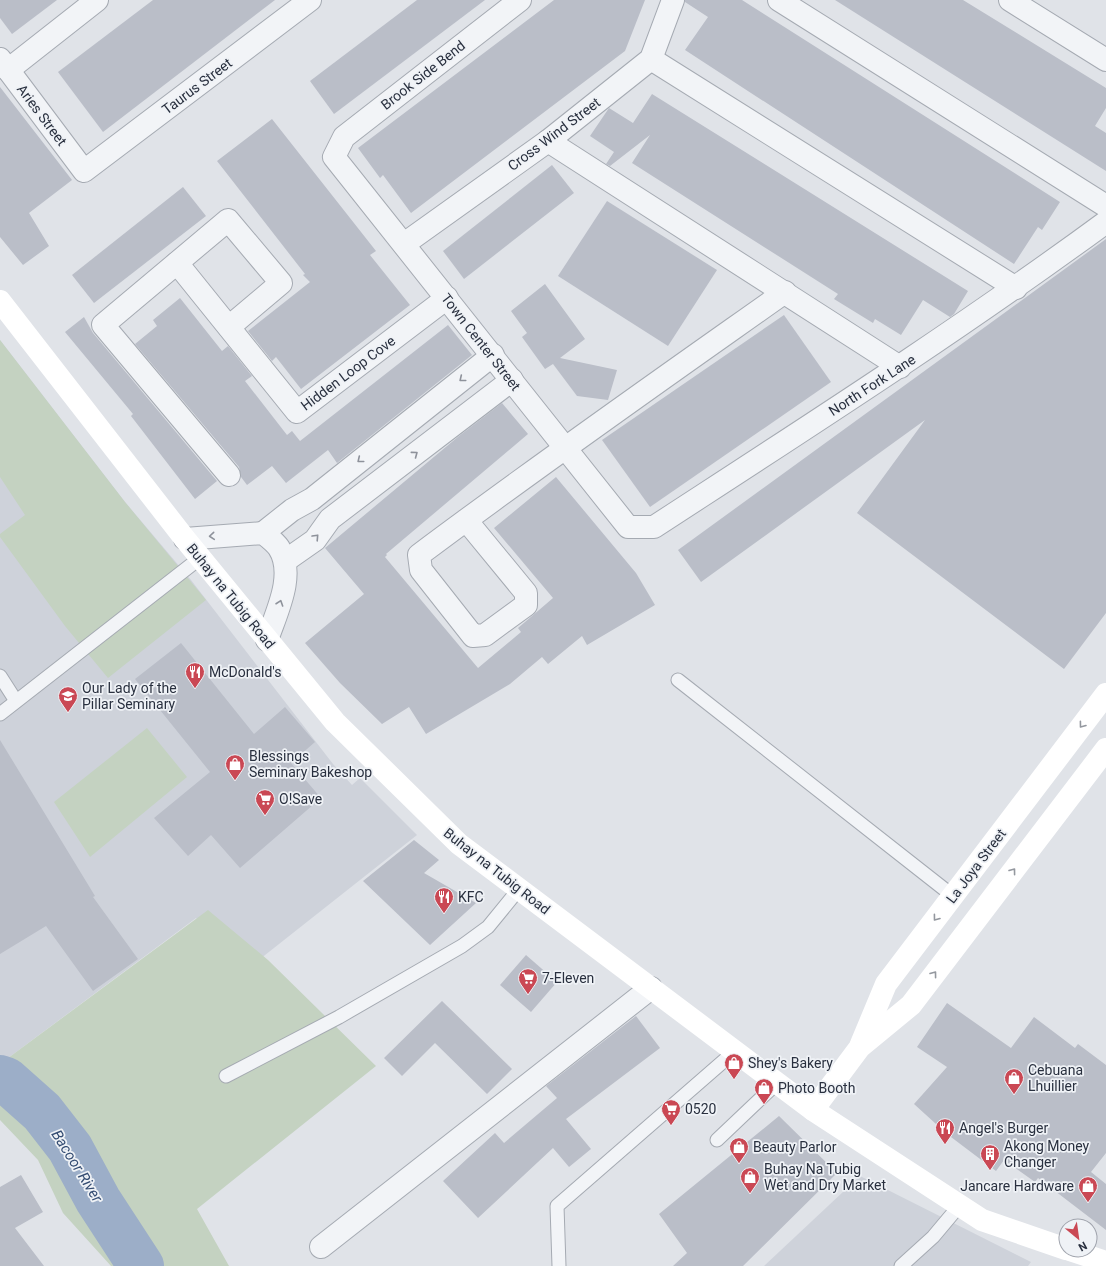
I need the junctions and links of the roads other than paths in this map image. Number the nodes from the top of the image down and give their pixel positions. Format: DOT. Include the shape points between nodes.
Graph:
graph roads {
  1 [pos="97,0"];
  2 [pos="310,0"];
  3 [pos="520,0"];
  4 [pos="673,0"];
  5 [pos="779,0"];
  6 [pos="1010,0"];
  7 [pos="651,58"];
  8 [pos="1106,60"];
  9 [pos="4,64"];
  10 [pos="548,141"];
  11 [pos="334,157"];
  12 [pos="84,171"];
  13 [pos="1106,206"];
  14 [pos="1106,222"];
  15 [pos="404,244"];
  16 [pos="177,263"];
  17 [pos="1016,288"];
  18 [pos="785,292"];
  19 [pos="447,298"];
  20 [pos="0,300"];
  21 [pos="229,327"];
  22 [pos="493,355"];
  23 [pos="900,366"];
  24 [pos="512,380"];
  25 [pos="565,448"];
  26 [pos="229,475"];
  27 [pos="466,520"];
  28 [pos="628,527"];
  29 [pos="263,533"];
  30 [pos="185,539"];
  31 [pos="200,558"];
  32 [pos="285,561"];
  33 [pos="267,640"];
  34 [pos="0,676"];
  35 [pos="678,680"];
  36 [pos="1106,694"];
  37 [pos="16,701"];
  38 [pos="0,714"];
  39 [pos="1106,749"];
  40 [pos="519,889"];
  41 [pos="953,896"];
  42 [pos="651,988"];
  43 [pos="860,1047"];
  44 [pos="734,1052"];
  45 [pos="226,1076"];
  46 [pos="777,1084"];
  47 [pos="813,1110"];
  48 [pos="717,1140"];
  49 [pos="959,1206"];
  50 [pos="1058,1246"];
  51 [pos="321,1247"];
  52 [pos="1094,1258"];
  53 [pos="1106,1262"];
  54 [pos="559,1266"];
  55 [pos="901,1266"];
  1 -- 9 [label="street"];
  2 -- 12 [label="street, Taurus Street"];
  3 -- 11 [label="street, Brook Side Bend" via="344,137"];
  4 -- 7 [label="street"];
  5 -- 13 [label="street"];
  6 -- 8 [label="street"];
  7 -- 10 [label="street, Cross Wind Street"];
  7 -- 17 [label="street"];
  9 -- 12 [label="street, Aries Street"];
  10 -- 15 [label="street, Cross Wind Street"];
  10 -- 18 [label="street"];
  11 -- 15 [label="street, Town Center Street"];
  14 -- 17 [label="street, North Fork Lane"];
  15 -- 19 [label="street, Town Center Street"];
  16 -- 21 [label="street, Hidden Loop Cove"];
  16 -- 21 [label="street" via="228,220 281,283"];
  16 -- 26 [label="street" via="103,325"];
  17 -- 23 [label="street, North Fork Lane"];
  18 -- 23 [label="street"];
  18 -- 25 [label="street"];
  19 -- 21 [label="street, Hidden Loop Cove" via="298,412"];
  19 -- 22 [label="street, Town Center Street"];
  20 -- 30 [label="main road, Buhay na Tubig Road"];
  22 -- 24 [label="street, Town Center Street"];
  22 -- 29 [label="street, one-way" via="312,499 292,510"];
  23 -- 28 [label="street, North Fork Lane" via="654,527"];
  24 -- 25 [label="street, Town Center Street"];
  32 -- 24 [label="street, one-way" via="315,540 330,519"];
  25 -- 27 [label="street"];
  25 -- 28 [label="street, Town Center Street"];
  27 -- 27 [label="street" via="419,555 421,570 473,636 485,635 526,605 526,593"];
  29 -- 30 [label="street, one-way"];
  29 -- 32 [label="street" via="278,547"];
  30 -- 31 [label="main road, Buhay na Tubig Road"];
  31 -- 33 [label="main road, Buhay na Tubig Road"];
  31 -- 37 [label="lane"];
  33 -- 32 [label="street, one-way" via="284,589"];
  33 -- 40 [label="main road, Buhay na Tubig Road" via="335,722 374,762 459,844"];
  34 -- 37 [label="lane"];
  35 -- 41 [label="lane"];
  36 -- 41 [label="main road, La Joya Street, one-way"];
  37 -- 38 [label="lane"];
  43 -- 39 [label="main road, La Joya Street, one-way" via="911,1005"];
  40 -- 42 [label="main road, Buhay na Tubig Road"];
  40 -- 45 [label="lane" via="488,927 462,946 339,1017"];
  41 -- 43 [label="main road, La Joya Street, one-way" via="886,984"];
  42 -- 44 [label="main road, Buhay na Tubig Road"];
  42 -- 51 [label="street"];
  43 -- 47 [label="main road, La Joya Street"];
  44 -- 46 [label="main road, Buhay na Tubig Road"];
  44 -- 54 [label="lane" via="557,1206"];
  46 -- 47 [label="main road, Buhay na Tubig Road"];
  46 -- 48 [label="lane"];
  47 -- 49 [label="main road, Buhay na Tubig Road"];
  49 -- 50 [label="main road, Buhay na Tubig Road" via="982,1220"];
  49 -- 55 [label="lane" via="934,1237"];
  52 -- 53 [label="main road"];
}
